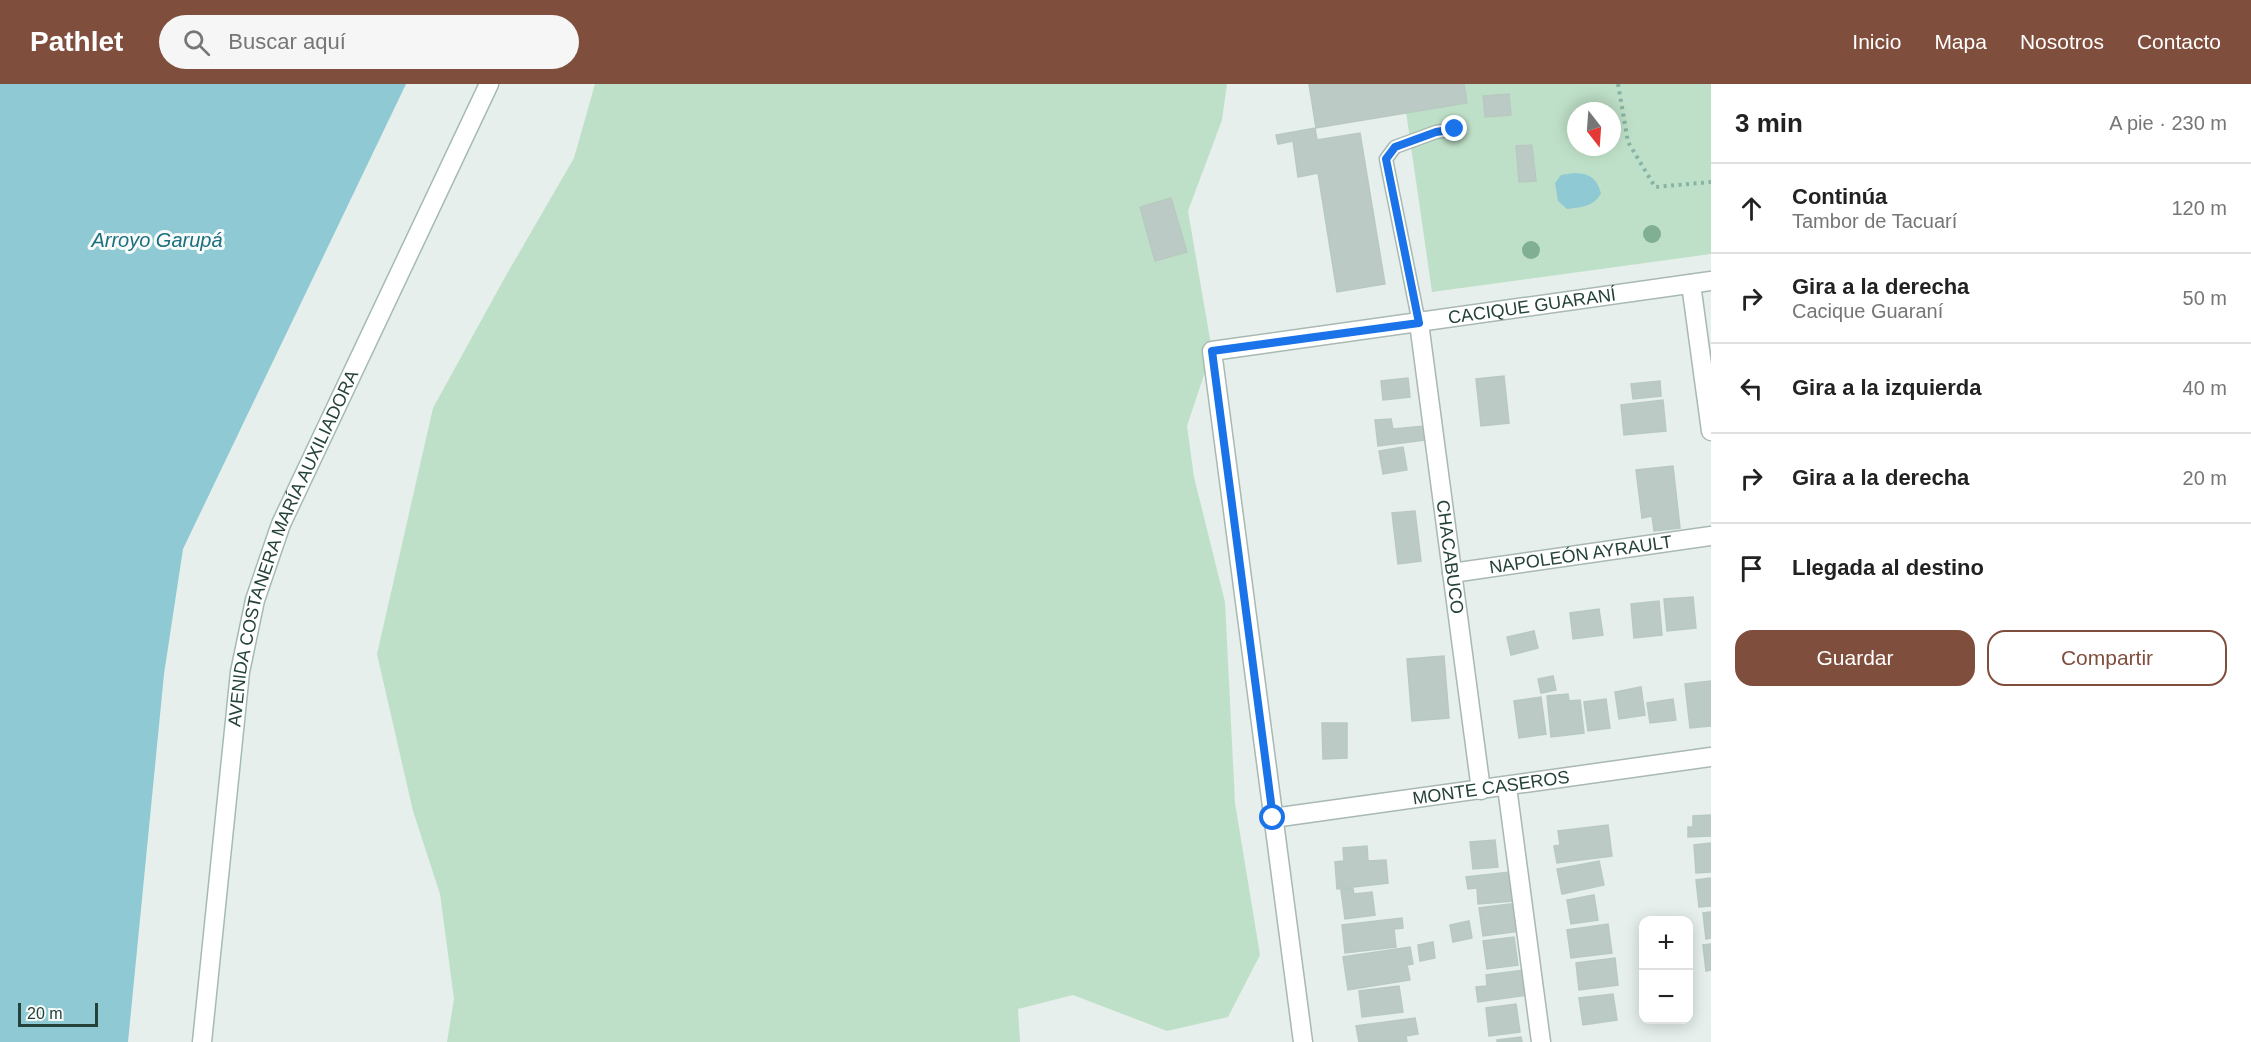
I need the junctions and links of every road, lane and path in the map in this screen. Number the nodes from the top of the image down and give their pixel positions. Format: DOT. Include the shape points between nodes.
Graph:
graph roads {
  1 [pos="489,84"];
  2 [pos="1618,84"];
  3 [pos="1455,129"];
  4 [pos="1711,182"];
  5 [pos="1711,281"];
  6 [pos="1691,284"];
  7 [pos="1419,323"];
  8 [pos="1711,431"];
  9 [pos="1711,536"];
  10 [pos="1452,573"];
  11 [pos="1711,757"];
  12 [pos="1507,787"];
  13 [pos="1481,790"];
  14 [pos="1273,818"];
  15 [pos="202,1042"];
  16 [pos="1303,1042"];
  17 [pos="1541,1042"];
  1 -- 15 [label="street, AVENIDA COSTANERA MARÍA AUXILIADORA" via="281,524 255,600 240,672"];
  2 -- 4 [label="path" via="1628,142 1655,187"];
  3 -- 7 [label="lane" via="1395,147 1386,159"];
  5 -- 6 [label="street, CACIQUE GUARANÍ"];
  6 -- 7 [label="street, CACIQUE GUARANÍ"];
  6 -- 8 [label="street"];
  7 -- 10 [label="street, CHACABUCO"];
  7 -- 14 [label="street, CACIQUE GUARANÍ" via="1212,351"];
  9 -- 10 [label="street, NAPOLEÓN AYRAULT"];
  10 -- 13 [label="street, CHACABUCO"];
  11 -- 12 [label="street, MONTE CASEROS"];
  12 -- 13 [label="street, MONTE CASEROS"];
  12 -- 17 [label="street"];
  13 -- 14 [label="street, MONTE CASEROS"];
  14 -- 16 [label="street"];
}
